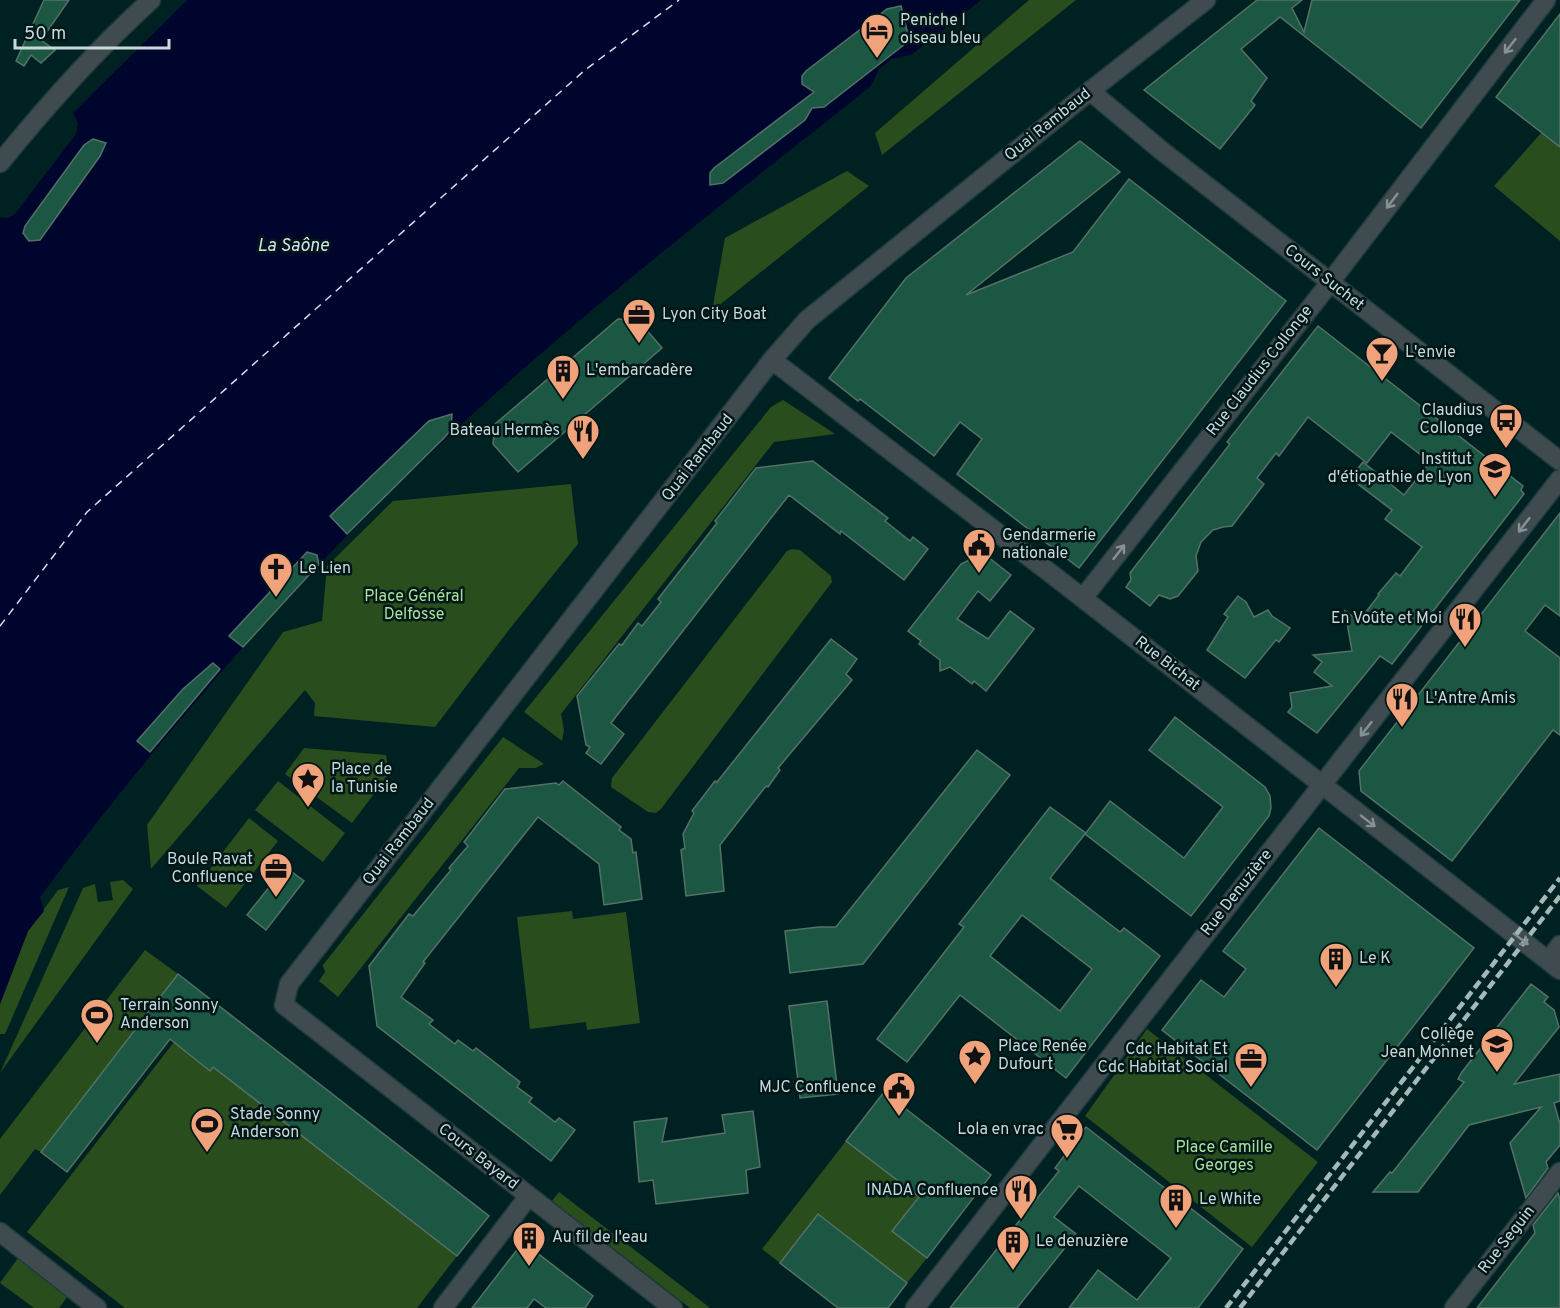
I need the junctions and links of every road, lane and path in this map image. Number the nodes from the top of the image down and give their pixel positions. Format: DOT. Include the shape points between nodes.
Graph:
graph roads {
  1 [pos="151,0"];
  2 [pos="1206,0"];
  3 [pos="1546,0"];
  4 [pos="1090,91"];
  5 [pos="0,163"];
  6 [pos="1330,282"];
  7 [pos="772,360"];
  8 [pos="1560,461"];
  9 [pos="1560,479"];
  10 [pos="1083,598"];
  11 [pos="1322,785"];
  12 [pos="1560,945"];
  13 [pos="1554,965"];
  14 [pos="284,1005"];
  15 [pos="1560,1172"];
  16 [pos="528,1197"];
  17 [pos="0,1232"];
  18 [pos="97,1308"];
  19 [pos="443,1308"];
  20 [pos="673,1308"];
  21 [pos="915,1308"];
  22 [pos="1454,1308"];
  1 -- 5 [label="street" via="111,36"];
  2 -- 4 [label="street, Quai Rambaud"];
  3 -- 6 [label="street, Rue Claudius Collonge, one-way"];
  4 -- 6 [label="street, Cours Suchet"];
  4 -- 7 [label="street, Quai Rambaud" via="807,321"];
  6 -- 8 [label="street, Cours Suchet"];
  10 -- 6 [label="street, Rue Claudius Collonge, one-way"];
  7 -- 10 [label="street, Rue Bichat"];
  7 -- 14 [label="street, Quai Rambaud" via="297,972 289,984"];
  9 -- 11 [label="street, Rue Denuzière, one-way"];
  10 -- 11 [label="street, Rue Bichat"];
  11 -- 13 [label="street, Rue Bichat, one-way"];
  11 -- 21 [label="street, Rue Denuzière"];
  12 -- 13 [label="street"];
  14 -- 16 [label="street, Cours Bayard"];
  15 -- 22 [label="street, Rue Seguin"];
  16 -- 19 [label="street"];
  16 -- 20 [label="street, Cours Bayard"];
  17 -- 18 [label="street"];
}
